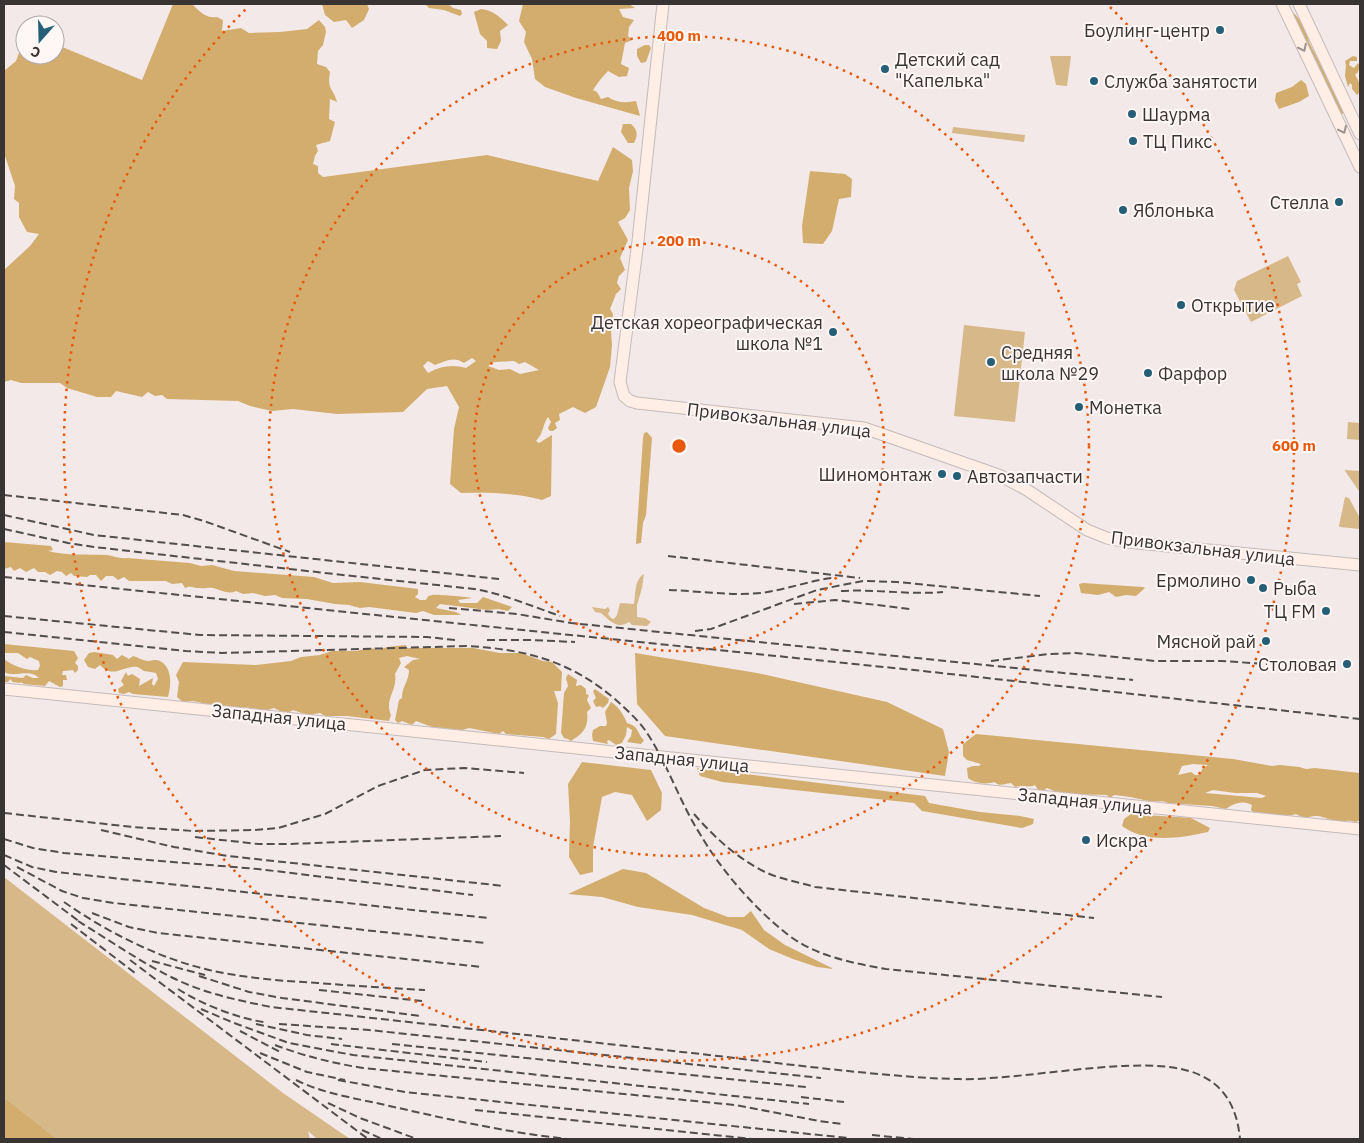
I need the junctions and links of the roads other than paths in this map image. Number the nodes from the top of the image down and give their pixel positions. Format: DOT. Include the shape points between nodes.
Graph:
graph roads {
  1 [pos="664,4"];
  2 [pos="1282,4"];
  3 [pos="1299,4"];
  4 [pos="1360,134"];
  5 [pos="1360,167"];
  6 [pos="1360,565"];
  7 [pos="4,689"];
  8 [pos="1360,830"];
  1 -- 6 [label="street, Привокзальная улица" via="620,382 624,396 630,401 864,428 1001,476 1087,530 1107,538"];
  2 -- 5 [label="street, one-way"];
  3 -- 4 [label="street"];
  7 -- 8 [label="street, Западная улица"];
}
